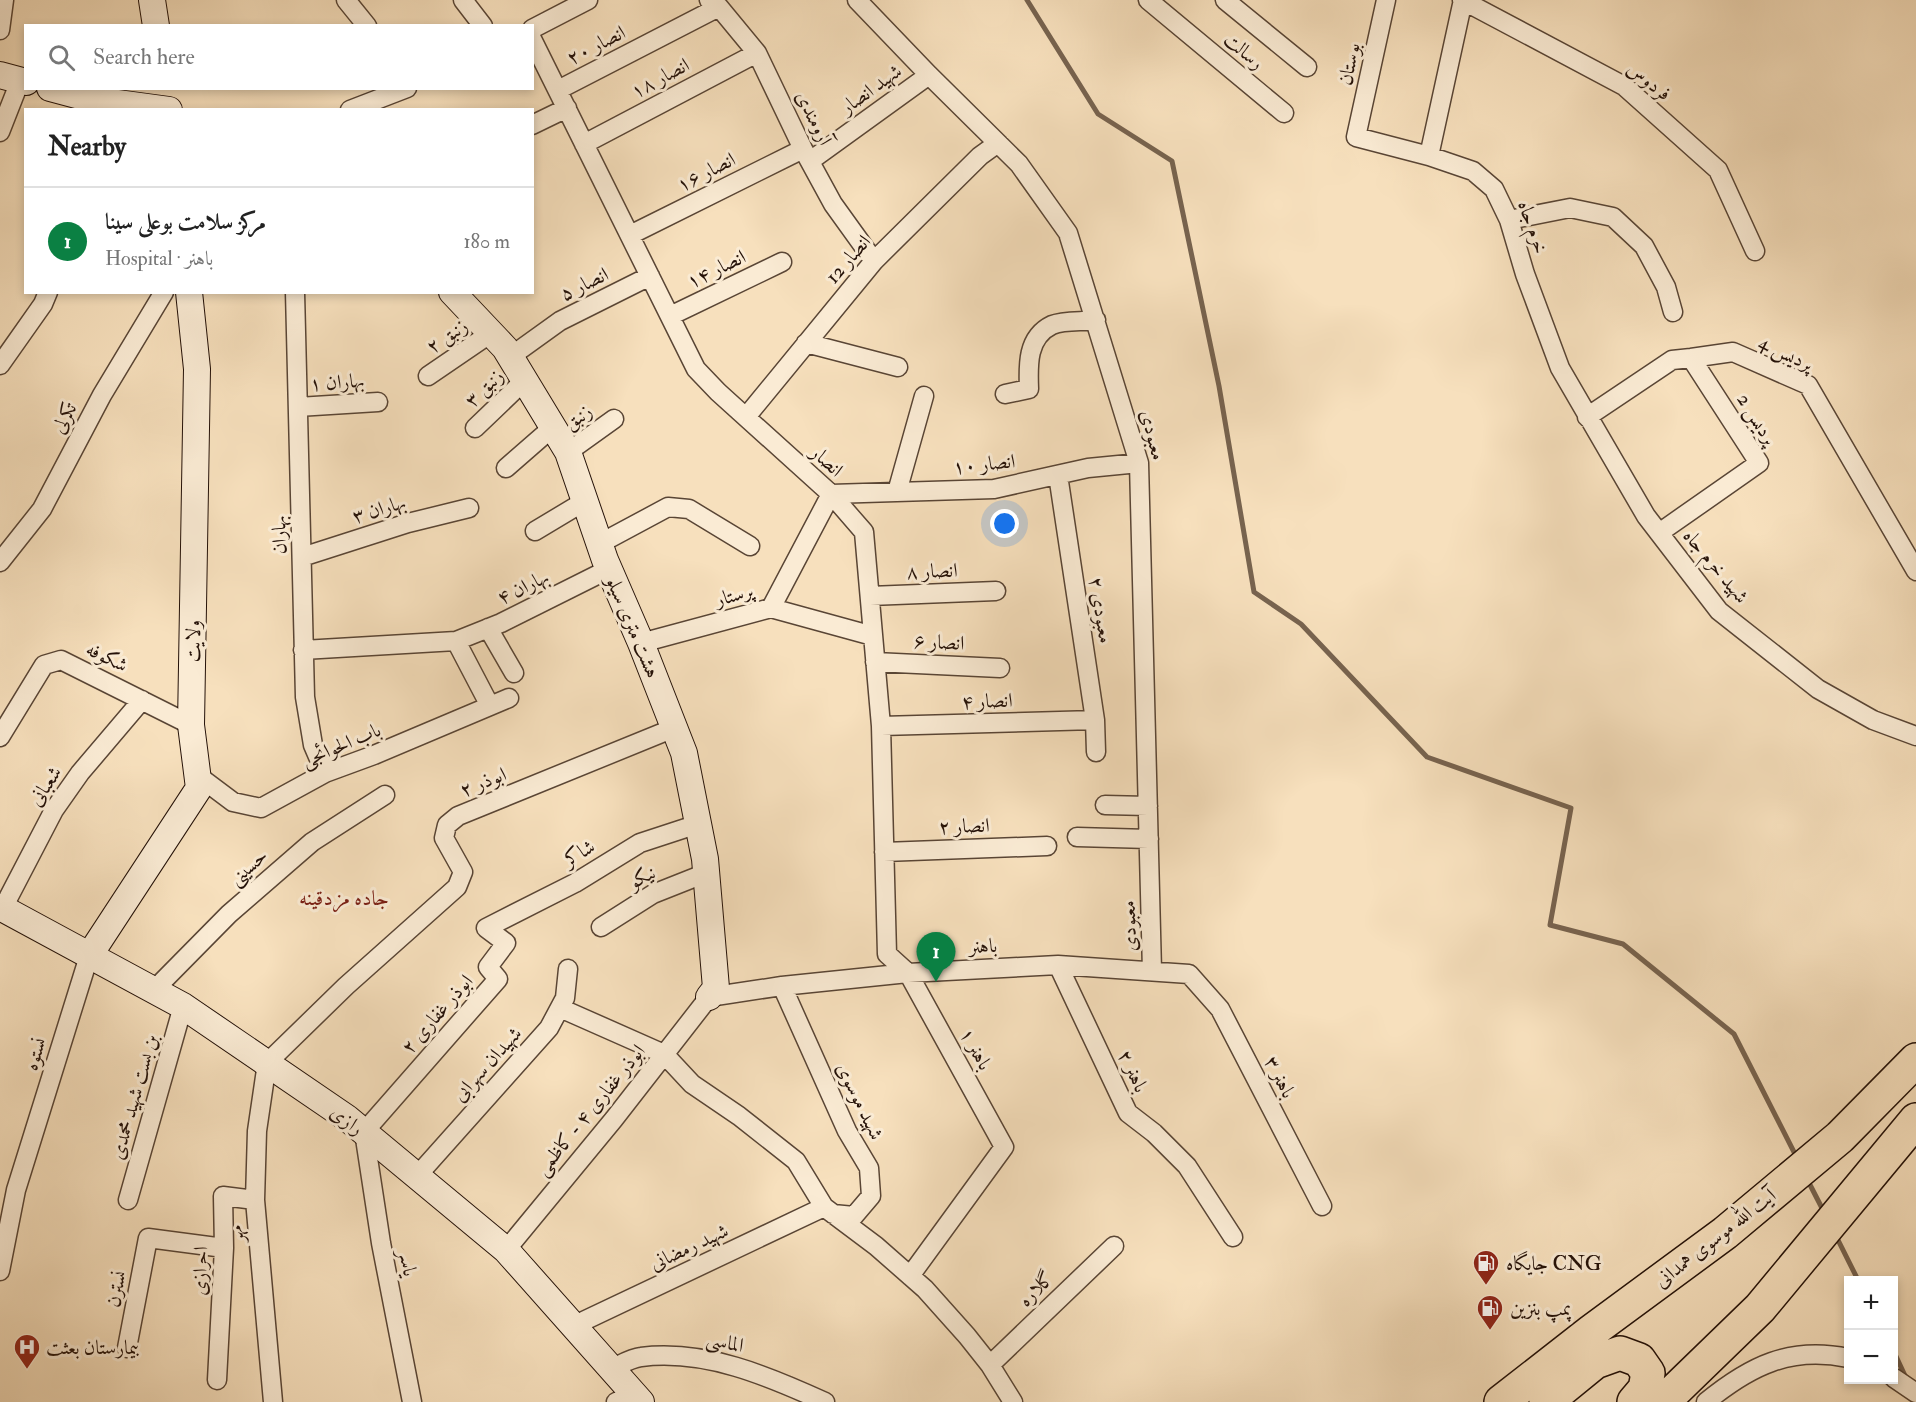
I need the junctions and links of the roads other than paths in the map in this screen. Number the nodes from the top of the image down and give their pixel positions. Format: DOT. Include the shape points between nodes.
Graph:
graph roads {
  1 [pos="4,0"];
  2 [pos="152,0"];
  3 [pos="345,0"];
  4 [pos="463,0"];
  5 [pos="588,0"];
  6 [pos="857,0"];
  7 [pos="1148,0"];
  8 [pos="1225,0"];
  9 [pos="1386,0"];
  10 [pos="1463,0"];
  11 [pos="714,4"];
  12 [pos="156,24"];
  13 [pos="365,24"];
  14 [pos="481,24"];
  15 [pos="534,28"];
  16 [pos="0,30"];
  17 [pos="534,43"];
  18 [pos="757,52"];
  19 [pos="1307,68"];
  20 [pos="929,75"];
  21 [pos="15,79"];
  22 [pos="57,90"];
  23 [pos="167,90"];
  24 [pos="402,90"];
  25 [pos="558,90"];
  26 [pos="128,107"];
  27 [pos="170,108"];
  28 [pos="355,108"];
  29 [pos="567,108"];
  30 [pos="1284,113"];
  31 [pos="534,124"];
  32 [pos="0,132"];
  33 [pos="1356,137"];
  34 [pos="998,143"];
  35 [pos="584,144"];
  36 [pos="807,155"];
  37 [pos="1430,156"];
  38 [pos="1509,220"];
  39 [pos="630,235"];
  40 [pos="1755,251"];
  41 [pos="874,261"];
  42 [pos="782,262"];
  43 [pos="650,276"];
  44 [pos="47,294"];
  45 [pos="164,294"];
  46 [pos="189,294"];
  47 [pos="295,294"];
  48 [pos="454,294"];
  49 [pos="1673,312"];
  50 [pos="670,316"];
  51 [pos="1096,320"];
  52 [pos="491,333"];
  53 [pos="806,343"];
  54 [pos="510,357"];
  55 [pos="1691,358"];
  56 [pos="0,365"];
  57 [pos="898,367"];
  58 [pos="428,375"];
  59 [pos="525,380"];
  60 [pos="1005,394"];
  61 [pos="924,396"];
  62 [pos="378,402"];
  63 [pos="298,407"];
  64 [pos="746,417"];
  65 [pos="1587,417"];
  66 [pos="614,419"];
  67 [pos="553,427"];
  68 [pos="475,428"];
  69 [pos="568,452"];
  70 [pos="1139,463"];
  71 [pos="506,468"];
  72 [pos="1058,475"];
  73 [pos="897,492"];
  74 [pos="831,494"];
  75 [pos="585,501"];
  76 [pos="469,508"];
  77 [pos="535,531"];
  78 [pos="1659,533"];
  79 [pos="599,544"];
  80 [pos="750,546"];
  81 [pos="302,557"];
  82 [pos="0,562"];
  83 [pos="609,569"];
  84 [pos="1916,571"];
  85 [pos="996,591"];
  86 [pos="870,596"];
  87 [pos="771,608"];
  88 [pos="488,628"];
  89 [pos="873,636"];
  90 [pos="456,641"];
  91 [pos="641,643"];
  92 [pos="303,650"];
  93 [pos="875,662"];
  94 [pos="1000,668"];
  95 [pos="514,673"];
  96 [pos="509,698"];
  97 [pos="142,700"];
  98 [pos="490,706"];
  99 [pos="1095,720"];
  100 [pos="192,725"];
  101 [pos="881,726"];
  102 [pos="674,728"];
  103 [pos="1916,736"];
  104 [pos="0,737"];
  105 [pos="1096,752"];
  106 [pos="325,773"];
  107 [pos="197,775"];
  108 [pos="386,795"];
  109 [pos="1105,805"];
  110 [pos="1148,806"];
  111 [pos="698,824"];
  112 [pos="1077,837"];
  113 [pos="1149,839"];
  114 [pos="1047,846"];
  115 [pos="884,852"];
  116 [pos="706,873"];
  117 [pos="1,908"];
  118 [pos="601,927"];
  119 [pos="486,928"];
  120 [pos="89,956"];
  121 [pos="1058,965"];
  122 [pos="568,969"];
  123 [pos="1152,971"];
  124 [pos="908,973"];
  125 [pos="1189,974"];
  126 [pos="782,986"];
  127 [pos="154,990"];
  128 [pos="709,997"];
  129 [pos="183,1006"];
  130 [pos="560,1008"];
  131 [pos="664,1054"];
  132 [pos="1916,1060"];
  133 [pos="267,1063"];
  134 [pos="1916,1120"];
  135 [pos="363,1132"];
  136 [pos="417,1176"];
  137 [pos="128,1200"];
  138 [pos="255,1200"];
  139 [pos="1322,1206"];
  140 [pos="829,1211"];
  141 [pos="1233,1237"];
  142 [pos="1114,1246"];
  143 [pos="224,1248"];
  144 [pos="506,1250"];
  145 [pos="0,1271"];
  146 [pos="910,1276"];
  147 [pos="573,1326"];
  148 [pos="127,1347"];
  149 [pos="1844,1358"];
  150 [pos="990,1365"];
  151 [pos="611,1368"];
  152 [pos="217,1380"];
  153 [pos="1898,1381"];
  154 [pos="1916,1393"];
  155 [pos="630,1400"];
  156 [pos="273,1402"];
  157 [pos="412,1402"];
  158 [pos="825,1402"];
  159 [pos="1013,1402"];
  160 [pos="1502,1402"];
  161 [pos="1546,1402"];
  162 [pos="1634,1402"];
  163 [pos="1663,1402"];
  164 [pos="1706,1402"];
  1 -- 16 [label="street"];
  2 -- 12 [label="street"];
  3 -- 13 [label="street"];
  4 -- 14 [label="street"];
  5 -- 15 [label="street"];
  6 -- 20 [label="street, معبودی"];
  7 -- 30 [label="street, رسالت"];
  8 -- 19 [label="street"];
  9 -- 33 [label="street, بوستان"];
  10 -- 37 [label="street"];
  10 -- 40 [label="street, فردوس" via="1624,86 1718,170"];
  11 -- 18 [label="street, آرومندی"];
  11 -- 25 [label="street, انصار ۲۰"];
  17 -- 25 [label="street, انصار"];
  18 -- 35 [label="street, انصار ۱۸"];
  18 -- 36 [label="street, آرومندی"];
  20 -- 34 [label="street, معبودی"];
  20 -- 36 [label="street, شهید انصار"];
  21 -- 32 [label="street"];
  22 -- 26 [label="street"];
  23 -- 27 [label="street"];
  24 -- 28 [label="street"];
  25 -- 29 [label="street, انصار"];
  29 -- 31 [label="street"];
  29 -- 35 [label="street, انصار"];
  33 -- 37 [label="street, خرم جاه"];
  34 -- 41 [label="street, انصار 12"];
  34 -- 51 [label="street, معبودی" via="1019,164 1068,233"];
  35 -- 39 [label="street, انصار"];
  36 -- 39 [label="street, انصار ۱۶"];
  36 -- 41 [label="street, آرومندی" via="833,204"];
  37 -- 38 [label="street, خرم جاه" via="1473,171 1494,189"];
  38 -- 49 [label="street" via="1570,208 1613,217 1644,246 1666,287"];
  38 -- 65 [label="street, خرم جاه" via="1560,368"];
  39 -- 43 [label="street, انصار"];
  41 -- 53 [label="street, انصار 12"];
  42 -- 50 [label="street, انصار ۱۴"];
  43 -- 50 [label="street, انصار"];
  43 -- 54 [label="street, انصار ۵" via="560,321"];
  44 -- 56 [label="street"];
  45 -- 82 [label="street, تکرلی" via="102,395 42,509"];
  46 -- 100 [label="street, ولایت" via="197,369"];
  47 -- 63 [label="street, بهاران"];
  48 -- 52 [label="street, هشت متری سیلو"];
  50 -- 64 [label="street, انصار" via="696,369"];
  51 -- 60 [label="street" via="1054,325 1039,335 1028,358 1029,389"];
  51 -- 70 [label="street, معبودی"];
  52 -- 54 [label="street, هشت متری سیلو"];
  52 -- 58 [label="street, زنبق ۲"];
  53 -- 57 [label="street"];
  53 -- 64 [label="street, انصار 12"];
  54 -- 59 [label="street, هشت متری سیلو"];
  55 -- 65 [label="street, پردیس 4" via="1672,360"];
  55 -- 78 [label="street, پردیس 2" via="1759,464"];
  55 -- 84 [label="street, پردیس 4" via="1733,352 1808,385"];
  59 -- 67 [label="street, هشت متری سیلو"];
  59 -- 68 [label="street, زنبق ۳"];
  61 -- 73 [label="street"];
  62 -- 63 [label="street, ۱ بهاران"];
  63 -- 81 [label="street, بهاران"];
  64 -- 74 [label="street, انصار"];
  65 -- 78 [label="street, شهید خرم جاه"];
  66 -- 69 [label="street, زنبق"];
  67 -- 69 [label="street, هشت متری سیلو"];
  67 -- 71 [label="street"];
  69 -- 75 [label="street, هشت متری سیلو"];
  70 -- 72 [label="street, انصار ۱۰"];
  70 -- 110 [label="street, معبودی"];
  72 -- 73 [label="street, انصار ۱۰" via="994,489"];
  72 -- 99 [label="street, معبودی ۲"];
  73 -- 74 [label="street, انصار ۱۰"];
  74 -- 86 [label="street, انصار" via="864,532"];
  74 -- 87 [label="street"];
  75 -- 77 [label="street"];
  75 -- 79 [label="street, هشت متری سیلو"];
  76 -- 81 [label="street, بهاران ۳"];
  78 -- 103 [label="street, شهید خرم جاه" via="1719,611 1818,689 1874,720"];
  79 -- 80 [label="street" via="668,507 689,509"];
  79 -- 83 [label="street, هشت متری سیلو"];
  81 -- 92 [label="street, بهاران"];
  83 -- 88 [label="street, بهاران ۴"];
  83 -- 91 [label="street, هشت متری سیلو"];
  85 -- 86 [label="street, انصار ۸"];
  86 -- 89 [label="street, انصار"];
  87 -- 89 [label="street, پرستار"];
  87 -- 91 [label="street, پرستار"];
  88 -- 90 [label="street, بهاران ۴"];
  88 -- 95 [label="street"];
  89 -- 93 [label="street, انصار"];
  90 -- 92 [label="street, بهاران ۴"];
  90 -- 98 [label="street"];
  91 -- 102 [label="street, هشت متری سیلو"];
  92 -- 106 [label="street, بهاران" via="306,707 313,745"];
  93 -- 94 [label="street, انصار ۶"];
  93 -- 101 [label="street, انصار"];
  96 -- 98 [label="street, باب الحوائجی"];
  97 -- 100 [label="street, شکوفه"];
  97 -- 104 [label="street, شکوفه" via="61,660 44,665"];
  97 -- 117 [label="street, شعبانی" via="54,810"];
  98 -- 106 [label="street, باب الحوائجی"];
  99 -- 101 [label="street, انصار ۴"];
  99 -- 105 [label="street, معبودی ۲"];
  100 -- 107 [label="street, ولایت"];
  101 -- 115 [label="street, انصار"];
  102 -- 111 [label="street, هشت متری سیلو" via="684,753"];
  102 -- 133 [label="street, ابوذر ۲" via="458,816 447,825 444,838 463,872 457,887"];
  106 -- 107 [label="street, باب الحوائجی" via="261,808 233,802"];
  107 -- 120 [label="street, ولایت" via="199,788"];
  108 -- 127 [label="street, حسینی" via="312,842 229,914"];
  109 -- 110 [label="street"];
  110 -- 113 [label="street, معبودی"];
  111 -- 116 [label="street, هشت متری سیلو"];
  111 -- 119 [label="street, شاکر" via="640,843 575,883"];
  112 -- 113 [label="street"];
  113 -- 123 [label="street, معبودی"];
  114 -- 115 [label="street, انصار ۲"];
  115 -- 124 [label="street, انصار" via="887,954"];
  116 -- 118 [label="street, نیکو" via="653,894"];
  116 -- 128 [label="street, هشت متری سیلو" via="716,988"];
  117 -- 120 [label="street, رازی"];
  119 -- 135 [label="street, ابوذر غفاری ۲" via="506,943 488,967 498,979"];
  120 -- 127 [label="street, رازی"];
  120 -- 145 [label="street, نستوه" via="16,1190"];
  121 -- 123 [label="street, باهنر"];
  121 -- 124 [label="street, باهنر"];
  121 -- 141 [label="street, باهنر ۲" via="1128,1113 1187,1166"];
  122 -- 130 [label="street, شهیدان سهرابی"];
  123 -- 125 [label="street, باهنر"];
  124 -- 126 [label="street, باهنر"];
  124 -- 146 [label="street, باهنر ۱" via="1004,1147"];
  125 -- 139 [label="street, باهنر ۳" via="1220,1009"];
  126 -- 128 [label="street, باهنر"];
  126 -- 140 [label="street, شهید موسوی" via="847,1131 869,1168 871,1196 854,1216"];
  127 -- 129 [label="street, رازی"];
  128 -- 131 [label="street, ابوذر غفاری ۴ - کاظمی"];
  129 -- 133 [label="street, رازی"];
  129 -- 137 [label="street, بن بست شهید محمدی"];
  130 -- 131 [label="street"];
  130 -- 136 [label="street, شهیدان سهرابی" via="549,1028"];
  131 -- 140 [label="street" via="692,1084 796,1161"];
  131 -- 144 [label="street, ابوذر غفاری ۴ - کاظمی"];
  132 -- 160 [label="highway, آیت الله موسوی همدانی" via="1840,1137 1725,1233 1592,1330"];
  133 -- 135 [label="street, رازی"];
  133 -- 138 [label="street, مهر" via="257,1131"];
  134 -- 163 [label="highway" via="1760,1308"];
  135 -- 136 [label="street, رازی"];
  135 -- 157 [label="street, یاسر"];
  136 -- 144 [label="street, رازی"];
  138 -- 143 [label="street, احرازی" via="223,1196"];
  138 -- 156 [label="street, مهر"];
  140 -- 146 [label="street"];
  140 -- 147 [label="street, شهید رمضانی"];
  142 -- 150 [label="street, گلاره"];
  143 -- 148 [label="street, نسترن" via="148,1238"];
  143 -- 152 [label="street, احرازی"];
  144 -- 147 [label="street, رازی"];
  146 -- 150 [label="street" via="951,1317"];
  147 -- 151 [label="street, رازی"];
  149 -- 164 [label="street" via="1803,1355 1772,1360"];
  150 -- 159 [label="street"];
  151 -- 155 [label="street, رازی"];
  151 -- 158 [label="street, الماسی" via="639,1357 681,1355 750,1370"];
  153 -- 154 [label="street"];
  161 -- 162 [label="highway" via="1595,1362 1620,1353 1639,1360 1648,1373 1645,1389"];
}
